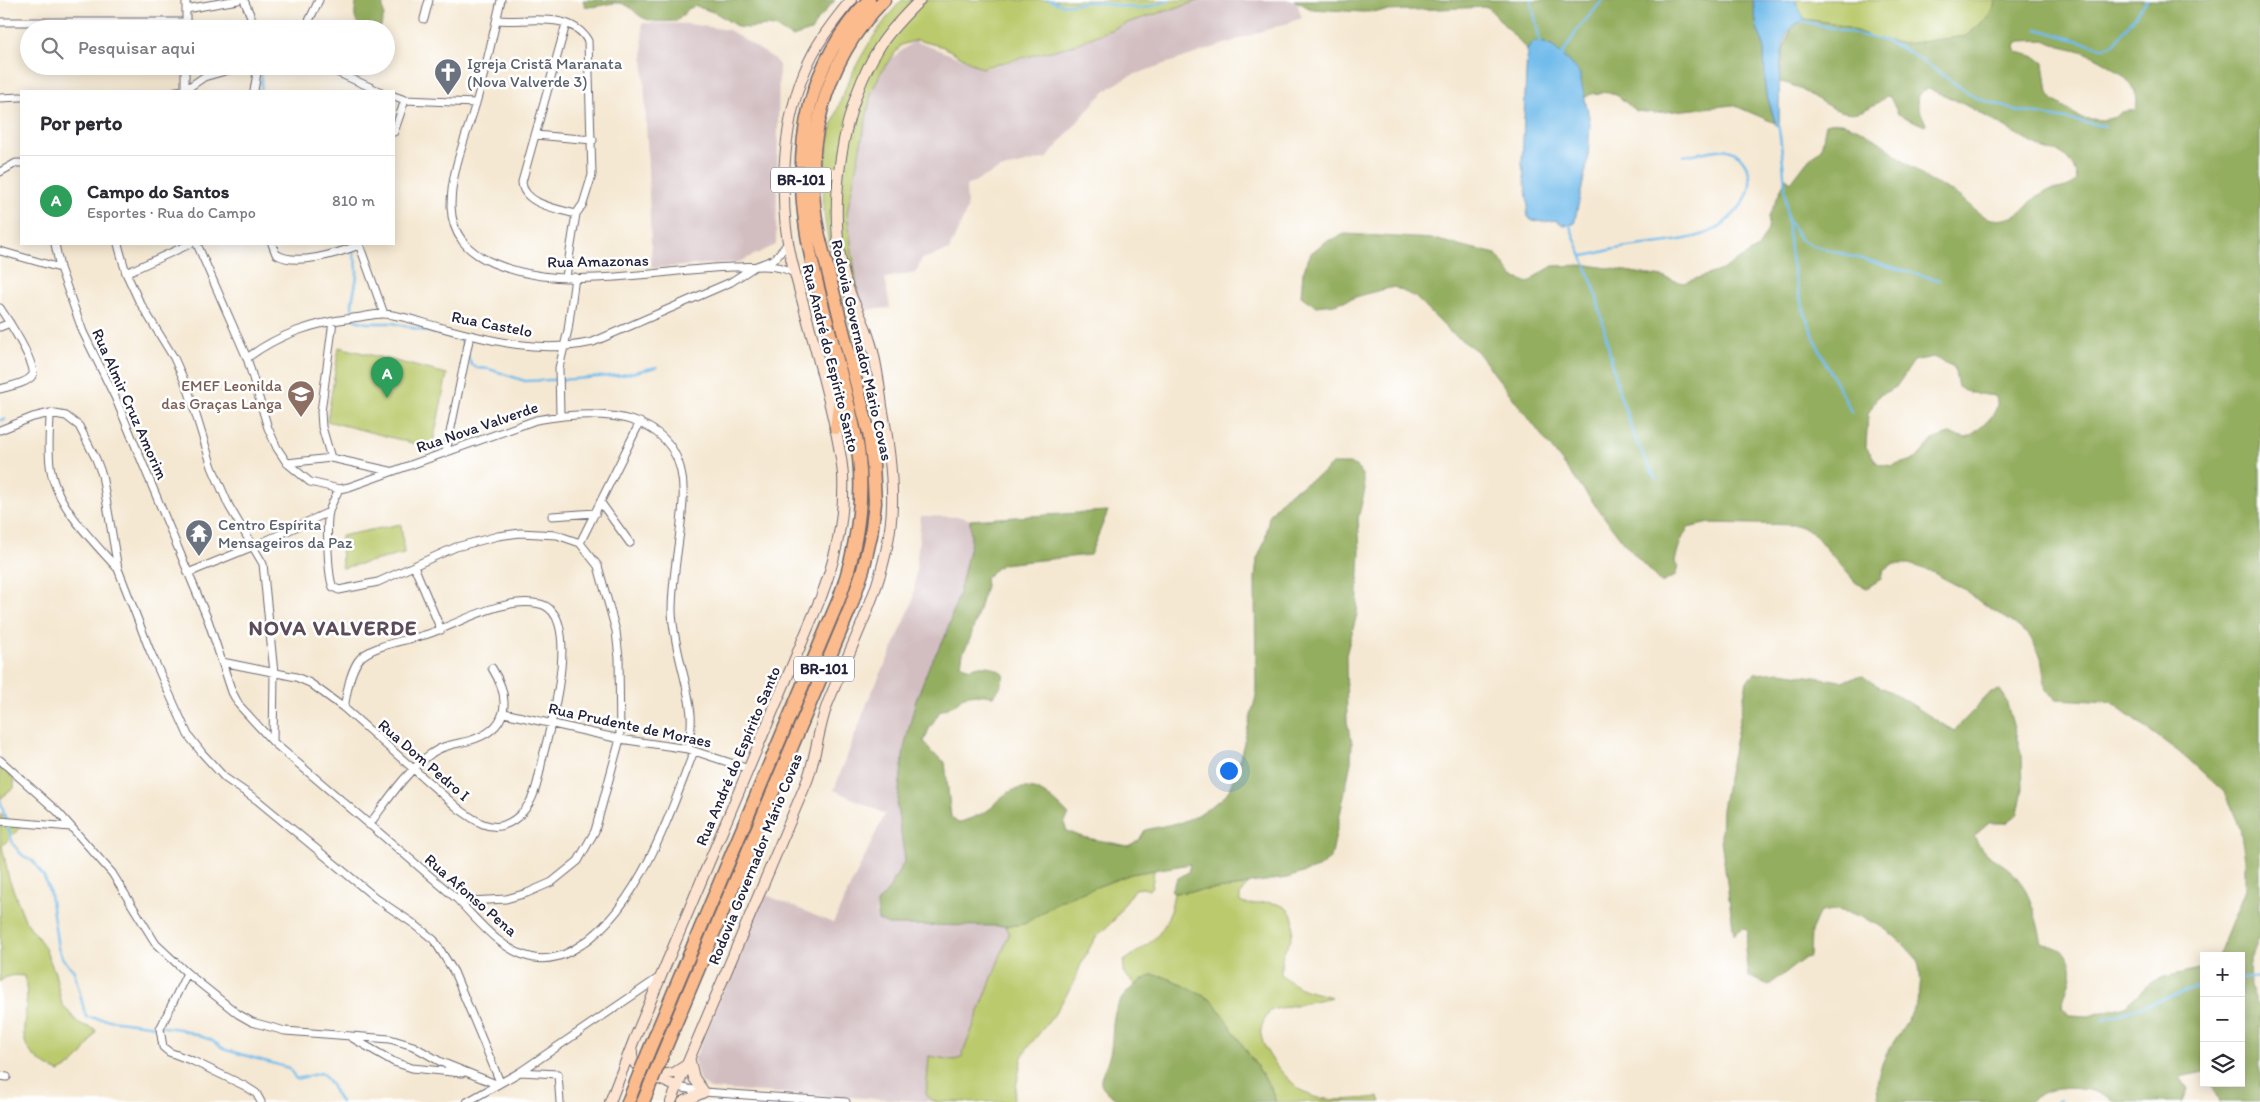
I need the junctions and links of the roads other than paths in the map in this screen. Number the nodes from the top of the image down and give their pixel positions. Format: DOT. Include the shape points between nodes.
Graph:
graph roads {
  1 [pos="186,0"];
  2 [pos="238,0"];
  3 [pos="244,0"];
  4 [pos="319,0"];
  5 [pos="429,0"];
  6 [pos="501,0"];
  7 [pos="851,0"];
  8 [pos="869,0"];
  9 [pos="884,0"];
  10 [pos="920,0"];
  11 [pos="186,8"];
  12 [pos="424,19"];
  13 [pos="186,20"];
  14 [pos="252,20"];
  15 [pos="309,20"];
  16 [pos="497,20"];
  17 [pos="0,22"];
  18 [pos="20,22"];
  19 [pos="566,24"];
  20 [pos="186,75"];
  21 [pos="211,75"];
  22 [pos="257,75"];
  23 [pos="343,75"];
  24 [pos="185,90"];
  25 [pos="186,90"];
  26 [pos="254,90"];
  27 [pos="377,90"];
  28 [pos="395,96"];
  29 [pos="20,97"];
  30 [pos="0,98"];
  31 [pos="405,100"];
  32 [pos="476,103"];
  33 [pos="395,129"];
  34 [pos="535,135"];
  35 [pos="593,140"];
  36 [pos="20,163"];
  37 [pos="0,172"];
  38 [pos="789,172"];
  39 [pos="836,174"];
  40 [pos="576,214"];
  41 [pos="788,243"];
  42 [pos="55,245"];
  43 [pos="118,245"];
  44 [pos="188,245"];
  45 [pos="197,245"];
  46 [pos="272,245"];
  47 [pos="357,245"];
  48 [pos="359,245"];
  49 [pos="0,251"];
  50 [pos="754,267"];
  51 [pos="60,268"];
  52 [pos="126,273"];
  53 [pos="796,274"];
  54 [pos="566,277"];
  55 [pos="575,277"];
  56 [pos="0,308"];
  57 [pos="384,314"];
  58 [pos="333,321"];
  59 [pos="10,323"];
  60 [pos="0,327"];
  61 [pos="470,335"];
  62 [pos="562,348"];
  63 [pos="247,358"];
  64 [pos="842,380"];
  65 [pos="0,389"];
  66 [pos="50,413"];
  67 [pos="560,415"];
  68 [pos="640,422"];
  69 [pos="836,428"];
  70 [pos="0,430"];
  71 [pos="446,452"];
  72 [pos="332,458"];
  73 [pos="287,463"];
  74 [pos="390,471"];
  75 [pos="339,489"];
  76 [pos="601,504"];
  77 [pos="329,512"];
  78 [pos="596,514"];
  79 [pos="552,516"];
  80 [pos="580,543"];
  81 [pos="630,544"];
  82 [pos="254,546"];
  83 [pos="414,566"];
  84 [pos="118,569"];
  85 [pos="188,573"];
  86 [pos="441,630"];
  87 [pos="222,662"];
  88 [pos="492,668"];
  89 [pos="274,672"];
  90 [pos="344,708"];
  91 [pos="504,713"];
  92 [pos="552,722"];
  93 [pos="620,739"];
  94 [pos="273,742"];
  95 [pos="691,750"];
  96 [pos="0,760"];
  97 [pos="414,768"];
  98 [pos="749,769"];
  99 [pos="0,821"];
  100 [pos="369,825"];
  101 [pos="71,827"];
  102 [pos="457,899"];
  103 [pos="187,972"];
  104 [pos="661,976"];
  105 [pos="347,1035"];
  106 [pos="376,1037"];
  107 [pos="634,1040"];
  108 [pos="371,1048"];
  109 [pos="690,1061"];
  110 [pos="441,1062"];
  111 [pos="439,1072"];
  112 [pos="520,1072"];
  113 [pos="469,1074"];
  114 [pos="653,1078"];
  115 [pos="498,1083"];
  116 [pos="678,1087"];
  117 [pos="704,1092"];
  118 [pos="769,1099"];
  119 [pos="261,1102"];
  120 [pos="467,1102"];
  121 [pos="560,1102"];
  122 [pos="610,1102"];
  123 [pos="628,1102"];
  124 [pos="643,1102"];
  125 [pos="671,1102"];
  126 [pos="682,1102"];
  127 [pos="846,1102"];
  1 -- 11 [label="street"];
  2 -- 11 [label="street"];
  3 -- 14 [label="street"];
  4 -- 15 [label="street"];
  5 -- 12 [label="street"];
  6 -- 16 [label="street, Rua Amazonas"];
  7 -- 38 [label="street, Rua André do Espírito Santo" via="828,28 804,72 794,104"];
  8 -- 64 [label="highway, Rodovia Governador Mário Covas / BR-101" via="841,36 818,81 804,132 802,198 806,232"];
  9 -- 114 [label="highway, Rodovia Governador Mário Covas / BR-101, bridge" via="851,42 831,82 818,125 812,172 813,205 819,236 871,449 875,503 868,551 851,606"];
  10 -- 39 [label="street, Rodovia Governador Mário Covas" via="882,42 860,84"];
  11 -- 13 [label="street"];
  16 -- 19 [label="street" via="539,19"];
  16 -- 32 [label="street, Rua Amazonas"];
  17 -- 18 [label="street"];
  19 -- 34 [label="street"];
  19 -- 35 [label="street" via="584,33 588,41"];
  20 -- 24 [label="street"];
  21 -- 25 [label="street"];
  22 -- 26 [label="street"];
  23 -- 27 [label="street"];
  28 -- 31 [label="street"];
  29 -- 30 [label="street"];
  31 -- 32 [label="street"];
  31 -- 33 [label="street"];
  32 -- 54 [label="street, Rua Amazonas" via="459,156 452,192 454,226 460,240 470,251 503,267 546,277"];
  34 -- 35 [label="street"];
  34 -- 40 [label="street" via="522,182 526,194"];
  35 -- 40 [label="street" via="591,182"];
  36 -- 37 [label="street"];
  38 -- 39 [label="street, bridge"];
  38 -- 41 [label="street, Rua André do Espírito Santo" via="785,221"];
  39 -- 109 [label="street, Rodovia Governador Mário Covas" via="844,276 872,347 890,457 892,507 887,550 874,594 823,718 809,777"];
  40 -- 54 [label="street"];
  41 -- 50 [label="street, Rua Amazonas" via="775,258"];
  41 -- 53 [label="street, Rua André do Espírito Santo"];
  42 -- 51 [label="street, Rua Almir Cruz Amorim"];
  43 -- 52 [label="street"];
  44 -- 52 [label="street"];
  45 -- 63 [label="street"];
  46 -- 47 [label="street" via="276,254 287,259 342,252"];
  48 -- 57 [label="street"];
  49 -- 51 [label="street"];
  50 -- 53 [label="street, Rua Amazonas" via="780,266"];
  50 -- 55 [label="street, Rua Amazonas"];
  50 -- 62 [label="street, Rua Castelo" via="731,282 593,342"];
  51 -- 85 [label="street, Rua Almir Cruz Amorim" via="83,332 115,397"];
  52 -- 82 [label="street" via="174,358 188,389 212,467 229,506"];
  53 -- 69 [label="street, Rua André do Espírito Santo"];
  54 -- 55 [label="street, Rua Amazonas"];
  55 -- 62 [label="street" via="568,330"];
  56 -- 59 [label="street"];
  57 -- 58 [label="street, Rua Castelo"];
  57 -- 61 [label="street, Rua Castelo"];
  58 -- 63 [label="street, Rua Castelo" via="295,330"];
  58 -- 72 [label="street" via="321,412 322,427"];
  59 -- 60 [label="street"];
  59 -- 65 [label="street" via="34,367 32,376 26,381"];
  61 -- 62 [label="street, Rua Castelo" via="514,345"];
  61 -- 71 [label="street"];
  62 -- 67 [label="street"];
  63 -- 73 [label="street" via="268,428"];
  64 -- 69 [label="highway"];
  64 -- 123 [label="highway, Rodovia Governador Mário Covas / BR-101, bridge" via="858,444 860,476 858,523 849,569"];
  66 -- 70 [label="street"];
  66 -- 84 [label="street" via="50,471 56,489 89,538"];
  66 -- 84 [label="street" via="66,416 79,426 96,459 102,475"];
  67 -- 68 [label="street, Rua Nova Valverde" via="615,417"];
  67 -- 71 [label="street, Rua Nova Valverde" via="536,420"];
  68 -- 76 [label="street"];
  68 -- 95 [label="street, Rua Nova Valverde" via="667,441 682,480 683,500 672,611 691,714"];
  69 -- 98 [label="street, Rua André do Espírito Santo" via="842,460 843,494 833,563"];
  71 -- 74 [label="street, Rua Nova Valverde"];
  72 -- 73 [label="street"];
  72 -- 74 [label="street"];
  73 -- 75 [label="street" via="310,482"];
  74 -- 75 [label="street, Rua Nova Valverde"];
  75 -- 77 [label="street"];
  76 -- 78 [label="street"];
  76 -- 81 [label="street"];
  77 -- 82 [label="street"];
  77 -- 83 [label="street" via="330,579 335,589 345,590 378,582"];
  78 -- 79 [label="street"];
  78 -- 80 [label="street"];
  80 -- 83 [label="street" via="557,535 520,533 498,536 456,547"];
  80 -- 93 [label="street" via="598,566 616,632"];
  82 -- 85 [label="street"];
  82 -- 89 [label="street" via="263,564"];
  83 -- 86 [label="street"];
  84 -- 115 [label="street" via="188,735 225,778 257,800 377,899 434,940 454,972"];
  85 -- 87 [label="street, Rua Almir Cruz Amorim"];
  86 -- 90 [label="street, Rua Dom Pedro I" via="363,655 353,672"];
  86 -- 92 [label="street, Rua Dom Pedro I" via="509,605 541,604 552,610 562,638"];
  87 -- 89 [label="street, Rua Dom Pedro I"];
  87 -- 94 [label="street, Rua Afonso Pena" via="239,705"];
  88 -- 91 [label="street" via="504,693"];
  89 -- 90 [label="street, Rua Dom Pedro I" via="310,683"];
  89 -- 94 [label="street"];
  90 -- 97 [label="street, Rua Dom Pedro I"];
  91 -- 92 [label="street, Rua Prudente de Moraes"];
  91 -- 97 [label="street" via="489,732 470,741 445,746"];
  92 -- 93 [label="street, Rua Prudente de Moraes"];
  92 -- 97 [label="street, Rua Dom Pedro I" via="534,793 526,808 504,825 495,827 476,821"];
  93 -- 95 [label="street, Rua Prudente de Moraes"];
  93 -- 102 [label="street" via="594,831 578,861 552,882 527,893 506,899"];
  94 -- 100 [label="street, Rua Afonso Pena"];
  95 -- 98 [label="street, Rua Prudente de Moraes"];
  95 -- 102 [label="street, Rua Afonso Pena" via="655,847 642,872 612,918 580,946 562,956 549,958 519,953 482,925"];
  96 -- 101 [label="street"];
  97 -- 100 [label="street"];
  98 -- 104 [label="street, Rua André do Espírito Santo"];
  99 -- 101 [label="street"];
  100 -- 102 [label="street, Rua Afonso Pena"];
  101 -- 103 [label="street" via="112,873 156,944"];
  103 -- 105 [label="street" via="252,1022 286,1031"];
  103 -- 119 [label="street" via="160,1029 163,1047 245,1086 256,1093"];
  104 -- 107 [label="street, Rua André do Espírito Santo"];
  104 -- 112 [label="street"];
  105 -- 106 [label="street"];
  105 -- 108 [label="street"];
  106 -- 108 [label="street"];
  106 -- 110 [label="street" via="413,1046"];
  107 -- 114 [label="street" via="634,1064"];
  107 -- 122 [label="street, Rua André do Espírito Santo"];
  108 -- 111 [label="street" via="394,1062"];
  109 -- 114 [label="street" via="678,1072"];
  109 -- 116 [label="street, Rodovia Governador Mário Covas"];
  109 -- 117 [label="street" via="694,1078"];
  110 -- 111 [label="street"];
  110 -- 113 [label="street"];
  111 -- 113 [label="street"];
  112 -- 115 [label="street"];
  112 -- 121 [label="street" via="558,1074"];
  113 -- 115 [label="street"];
  114 -- 116 [label="street"];
  114 -- 124 [label="highway, Rodovia Governador Mário Covas / BR-101"];
  115 -- 120 [label="street"];
  116 -- 117 [label="street"];
  116 -- 125 [label="street, Rodovia Governador Mário Covas"];
  117 -- 118 [label="street"];
  117 -- 126 [label="street"];
  118 -- 127 [label="street"];
}
